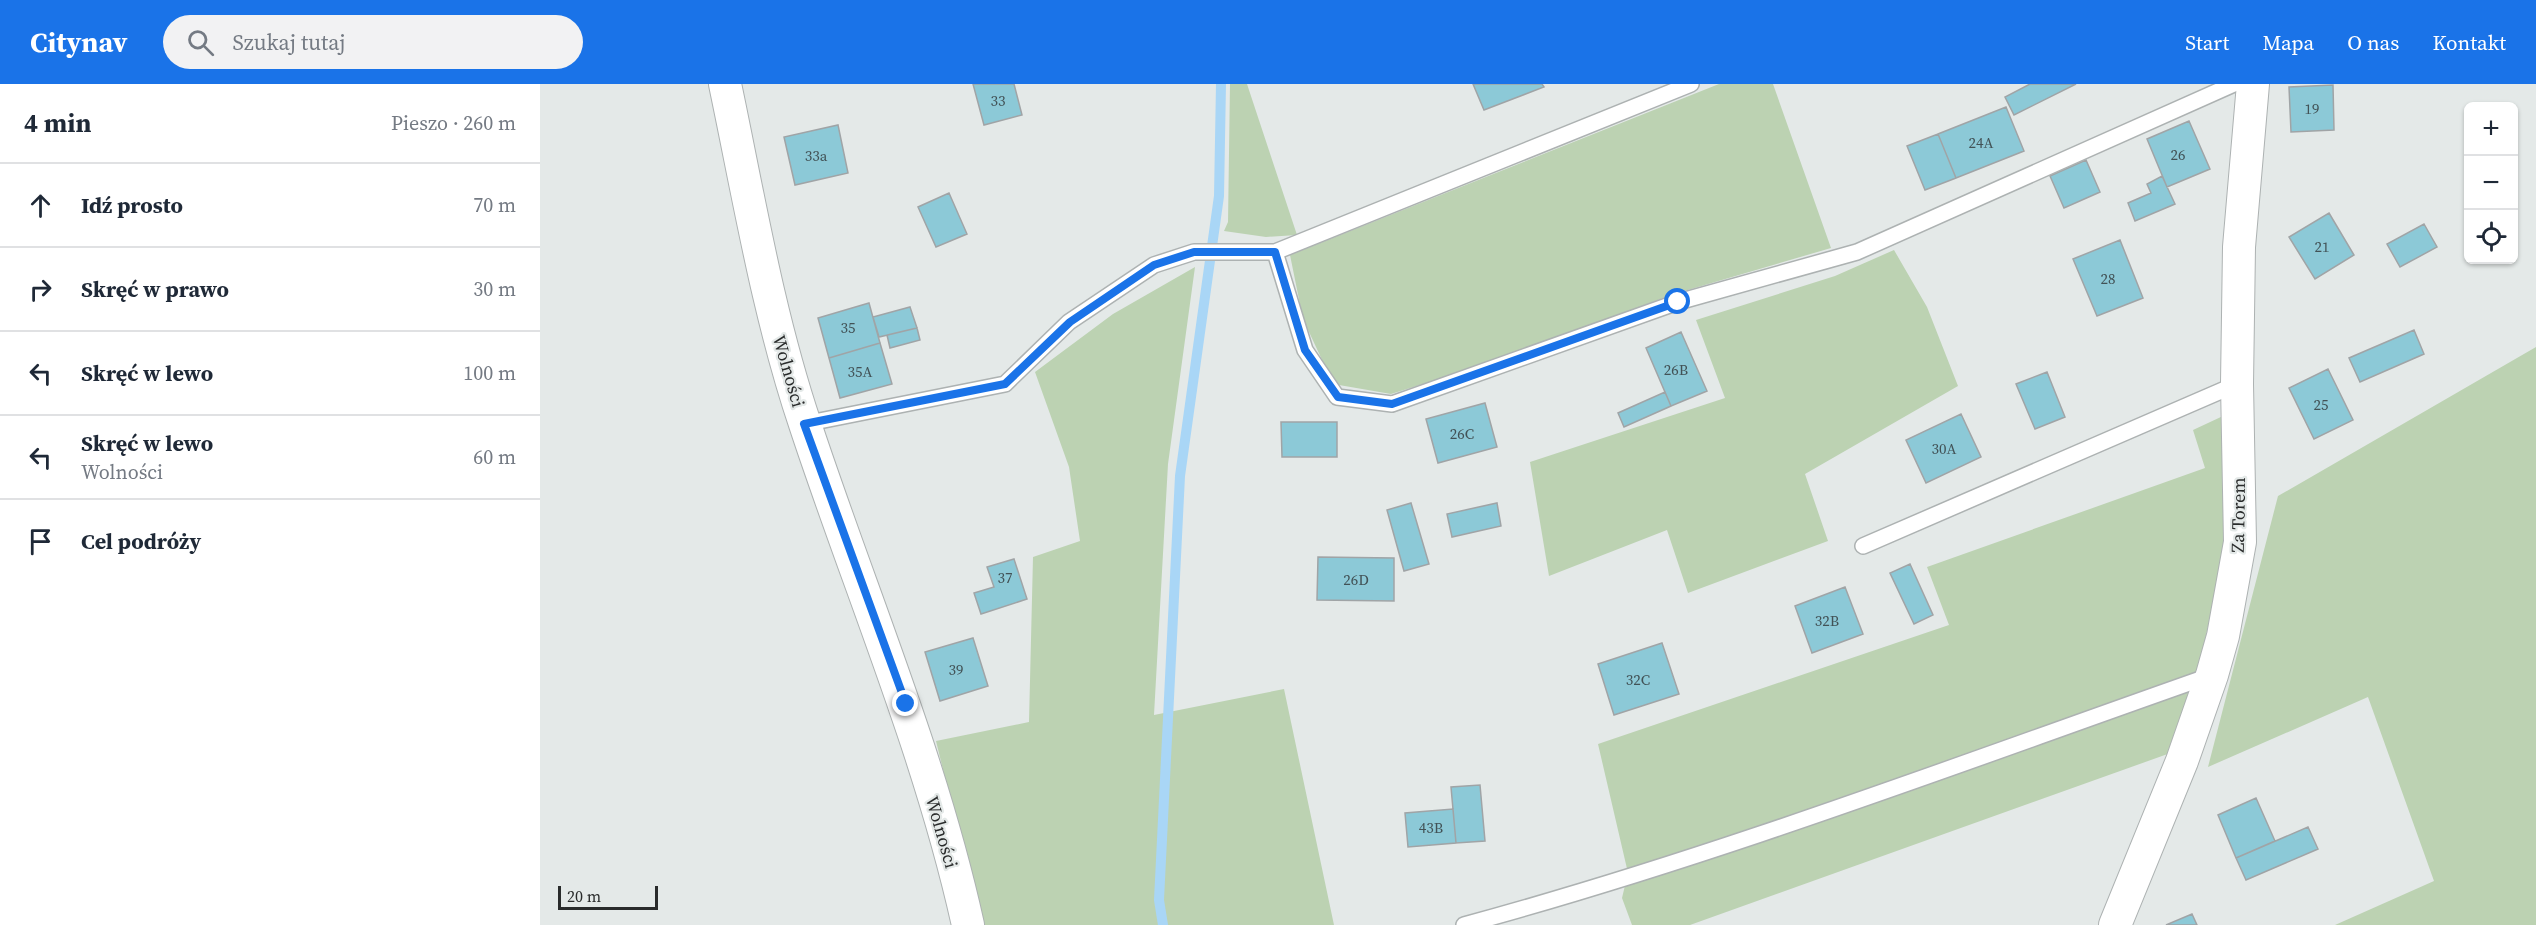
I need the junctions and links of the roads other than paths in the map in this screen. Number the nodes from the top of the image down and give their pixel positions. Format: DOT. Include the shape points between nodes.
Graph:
graph roads {
  1 [pos="725,84"];
  2 [pos="1691,84"];
  3 [pos="2234,84"];
  4 [pos="2253,84"];
  5 [pos="1275,252"];
  6 [pos="2237,384"];
  7 [pos="804,424"];
  8 [pos="1863,546"];
  9 [pos="2211,675"];
  10 [pos="968,925"];
  11 [pos="1464,925"];
  12 [pos="2115,925"];
  1 -- 7 [label="street, Wolności" via="776,328"];
  2 -- 5 [label="lane"];
  3 -- 5 [label="lane" via="1857,252 1678,302 1392,404 1338,397 1305,350"];
  4 -- 6 [label="street, Za Torem" via="2239,247"];
  5 -- 7 [label="lane" via="1194,252 1154,265 1070,322 1005,384"];
  6 -- 8 [label="lane"];
  6 -- 9 [label="street, Za Torem" via="2240,542 2223,636"];
  7 -- 10 [label="street, Wolności" via="906,704"];
  9 -- 11 [label="lane" via="1726,846"];
  9 -- 12 [label="street, Za Torem" via="2182,761"];
}
